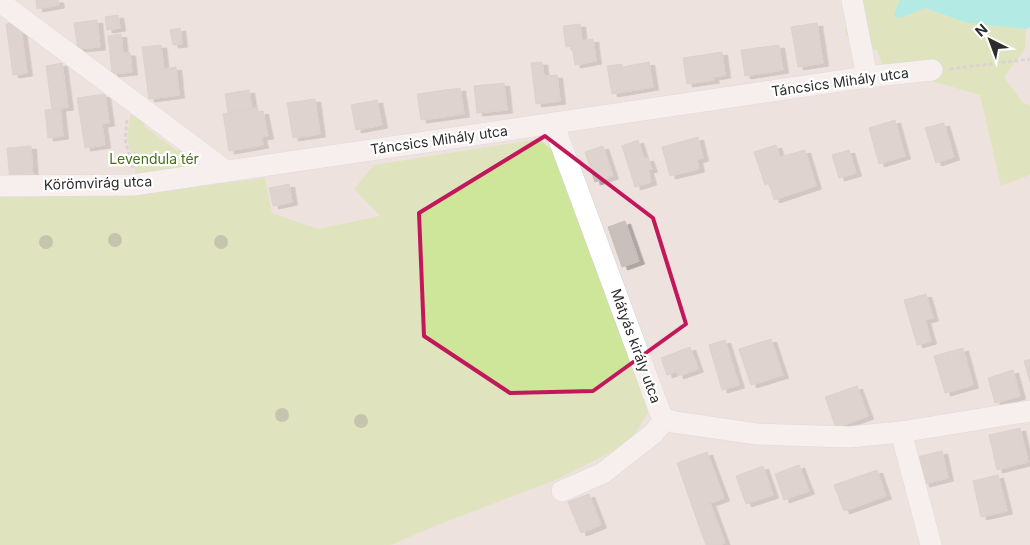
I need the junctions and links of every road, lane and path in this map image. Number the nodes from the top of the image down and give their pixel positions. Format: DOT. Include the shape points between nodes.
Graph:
graph roads {
  1 [pos="852,0"];
  2 [pos="0,2"];
  3 [pos="1030,59"];
  4 [pos="932,70"];
  5 [pos="867,77"];
  6 [pos="131,100"];
  7 [pos="553,123"];
  8 [pos="226,171"];
  9 [pos="132,185"];
  10 [pos="0,186"];
  11 [pos="1030,411"];
  12 [pos="665,419"];
  13 [pos="901,432"];
  14 [pos="562,491"];
  15 [pos="931,545"];
  1 -- 5 [label="street"];
  2 -- 6 [label="street"];
  3 -- 4 [label="path"];
  4 -- 5 [label="street, Táncsics Mihály utca"];
  5 -- 7 [label="street, Táncsics Mihály utca"];
  6 -- 8 [label="street"];
  6 -- 9 [label="path" via="125,139 133,169"];
  7 -- 8 [label="street, Táncsics Mihály utca"];
  7 -- 12 [label="street, Mátyás király utca"];
  8 -- 9 [label="street, Körömvirág utca"];
  9 -- 10 [label="street, Körömvirág utca"];
  11 -- 13 [label="street, Mátyás király utca"];
  12 -- 13 [label="street, Mátyás király utca" via="757,434 849,437"];
  12 -- 14 [label="street" via="654,433 603,474"];
  13 -- 15 [label="street"];
}
